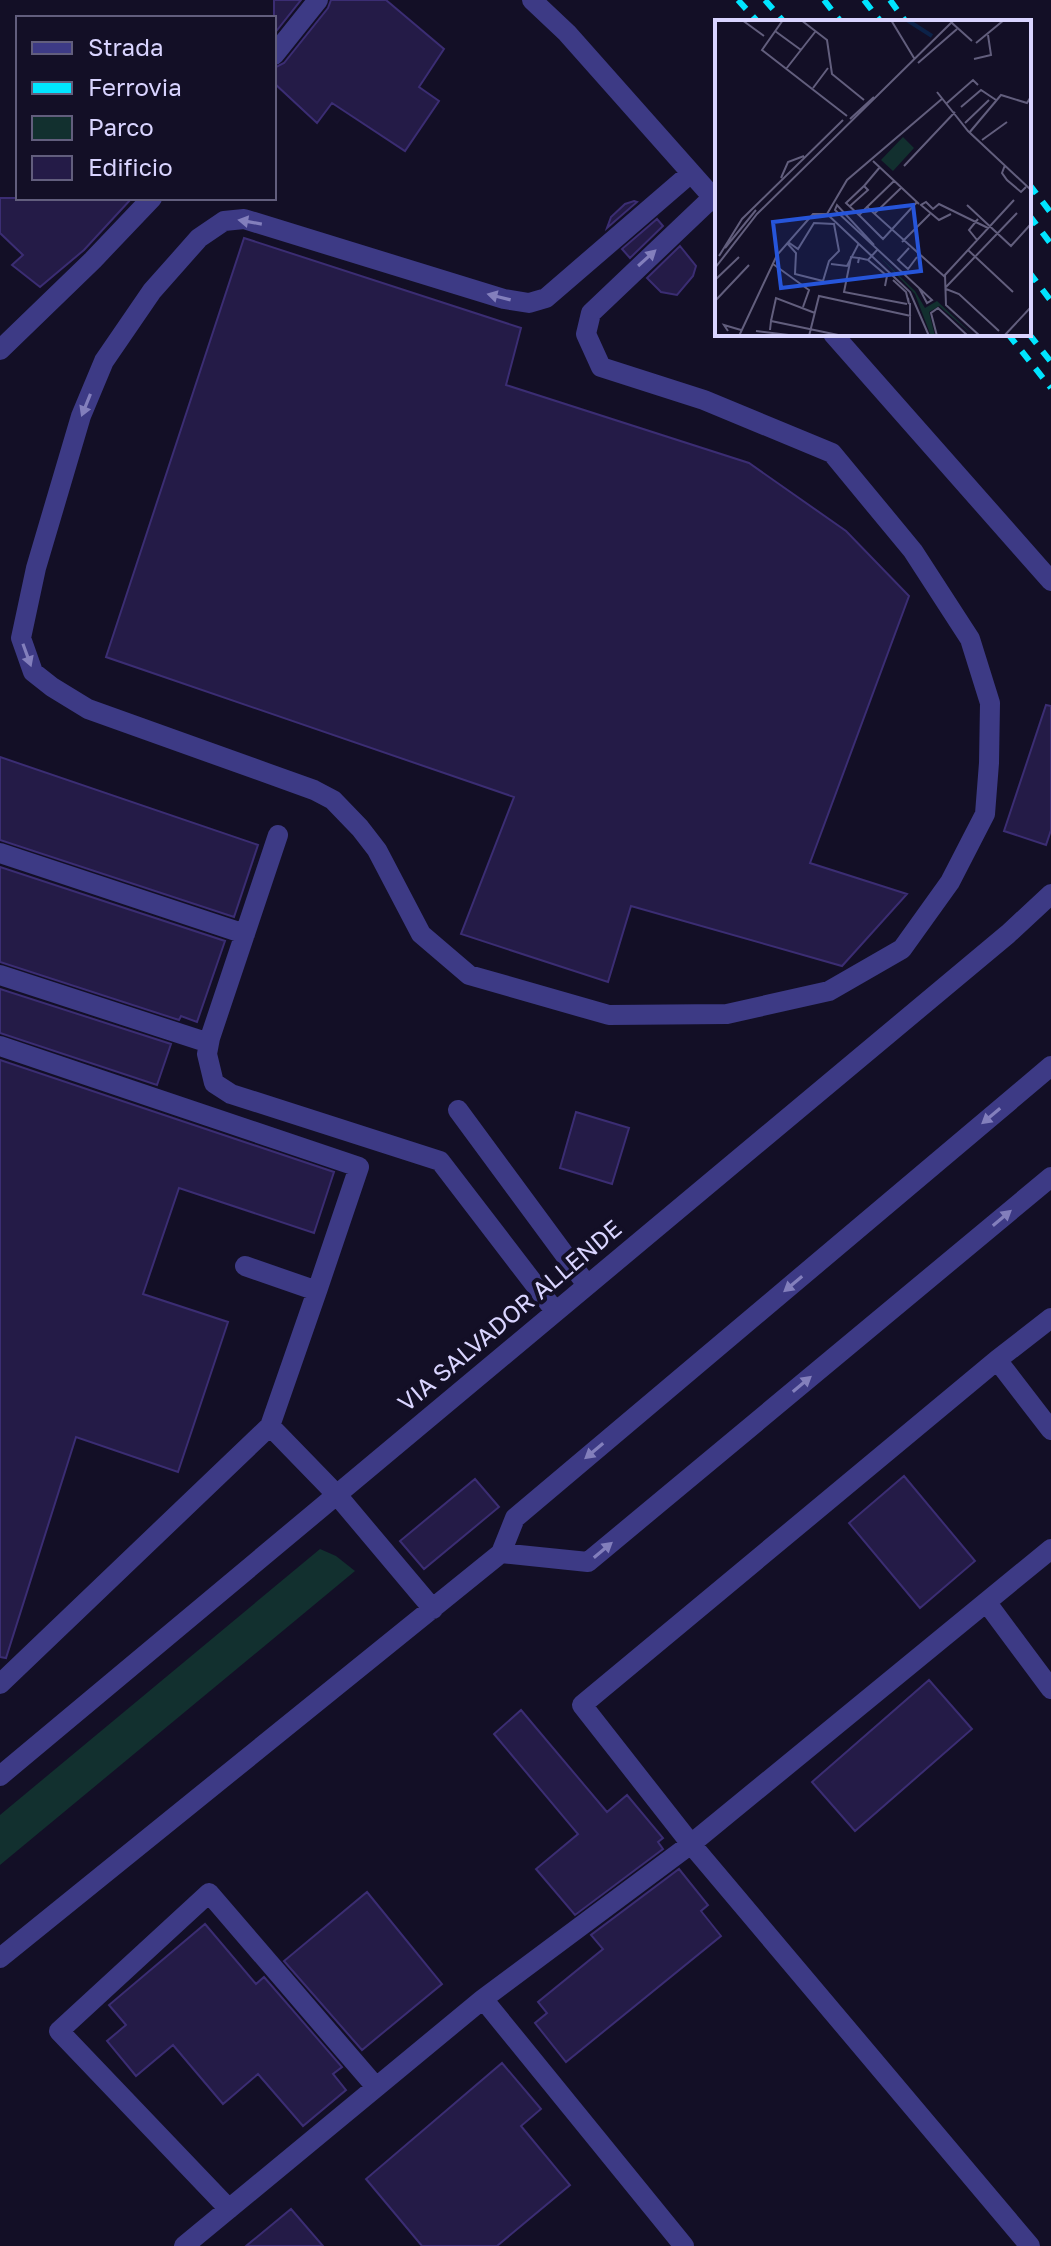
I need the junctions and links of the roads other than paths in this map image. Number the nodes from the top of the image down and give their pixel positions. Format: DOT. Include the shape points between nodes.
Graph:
graph roads {
  1 [pos="318,0"];
  2 [pos="532,0"];
  3 [pos="276,52"];
  4 [pos="691,173"];
  5 [pos="150,200"];
  6 [pos="715,200"];
  7 [pos="835,336"];
  8 [pos="0,350"];
  9 [pos="1051,581"];
  10 [pos="278,835"];
  11 [pos="0,853"];
  12 [pos="1051,894"];
  13 [pos="245,934"];
  14 [pos="0,975"];
  15 [pos="209,1043"];
  16 [pos="0,1046"];
  17 [pos="1051,1066"];
  18 [pos="458,1110"];
  19 [pos="1051,1177"];
  20 [pos="245,1266"];
  21 [pos="587,1285"];
  22 [pos="317,1291"];
  23 [pos="555,1311"];
  24 [pos="1051,1318"];
  25 [pos="997,1360"];
  26 [pos="270,1426"];
  27 [pos="1051,1430"];
  28 [pos="337,1495"];
  29 [pos="1051,1549"];
  30 [pos="501,1553"];
  31 [pos="987,1603"];
  32 [pos="433,1609"];
  33 [pos="0,1684"];
  34 [pos="1051,1689"];
  35 [pos="0,1776"];
  36 [pos="691,1844"];
  37 [pos="0,1958"];
  38 [pos="483,1999"];
  39 [pos="376,2087"];
  40 [pos="229,2209"];
  41 [pos="184,2246"];
  42 [pos="684,2246"];
  43 [pos="1030,2246"];
  1 -- 3 [label="street"];
  2 -- 4 [label="street"];
  4 -- 6 [label="street"];
  4 -- 6 [label="street, one-way" via="546,298 529,303 244,219 224,221 199,238 152,291 104,361 81,416 21,638 33,672 88,709 333,800 377,850 421,934 469,975 609,1015 727,1014 829,991 902,949 950,882 985,814 990,703 970,639 913,551 832,453 704,400 601,367 586,334 591,313"];
  5 -- 8 [label="street"];
  7 -- 9 [label="street"];
  10 -- 13 [label="street"];
  11 -- 13 [label="street"];
  12 -- 21 [label="street, VIA SALVADOR ALLENDE"];
  13 -- 15 [label="street"];
  14 -- 15 [label="street"];
  15 -- 23 [label="street" via="214,1083 231,1094 440,1161"];
  16 -- 22 [label="street" via="359,1167"];
  17 -- 30 [label="street, one-way" via="515,1518"];
  18 -- 21 [label="street"];
  30 -- 19 [label="street, one-way" via="588,1562"];
  20 -- 22 [label="street"];
  21 -- 23 [label="street, VIA SALVADOR ALLENDE"];
  22 -- 26 [label="street"];
  23 -- 28 [label="street, VIA SALVADOR ALLENDE"];
  24 -- 25 [label="street"];
  25 -- 27 [label="street"];
  25 -- 36 [label="street" via="582,1705"];
  26 -- 28 [label="street"];
  26 -- 33 [label="street"];
  28 -- 32 [label="street"];
  28 -- 35 [label="street, VIA SALVADOR ALLENDE"];
  29 -- 31 [label="street"];
  30 -- 32 [label="street"];
  31 -- 34 [label="street"];
  31 -- 36 [label="street"];
  32 -- 37 [label="street"];
  36 -- 38 [label="street"];
  36 -- 43 [label="street"];
  38 -- 39 [label="street"];
  38 -- 42 [label="street"];
  39 -- 40 [label="street"];
  39 -- 40 [label="street" via="209,1893 59,2031"];
  40 -- 41 [label="street"];
}
